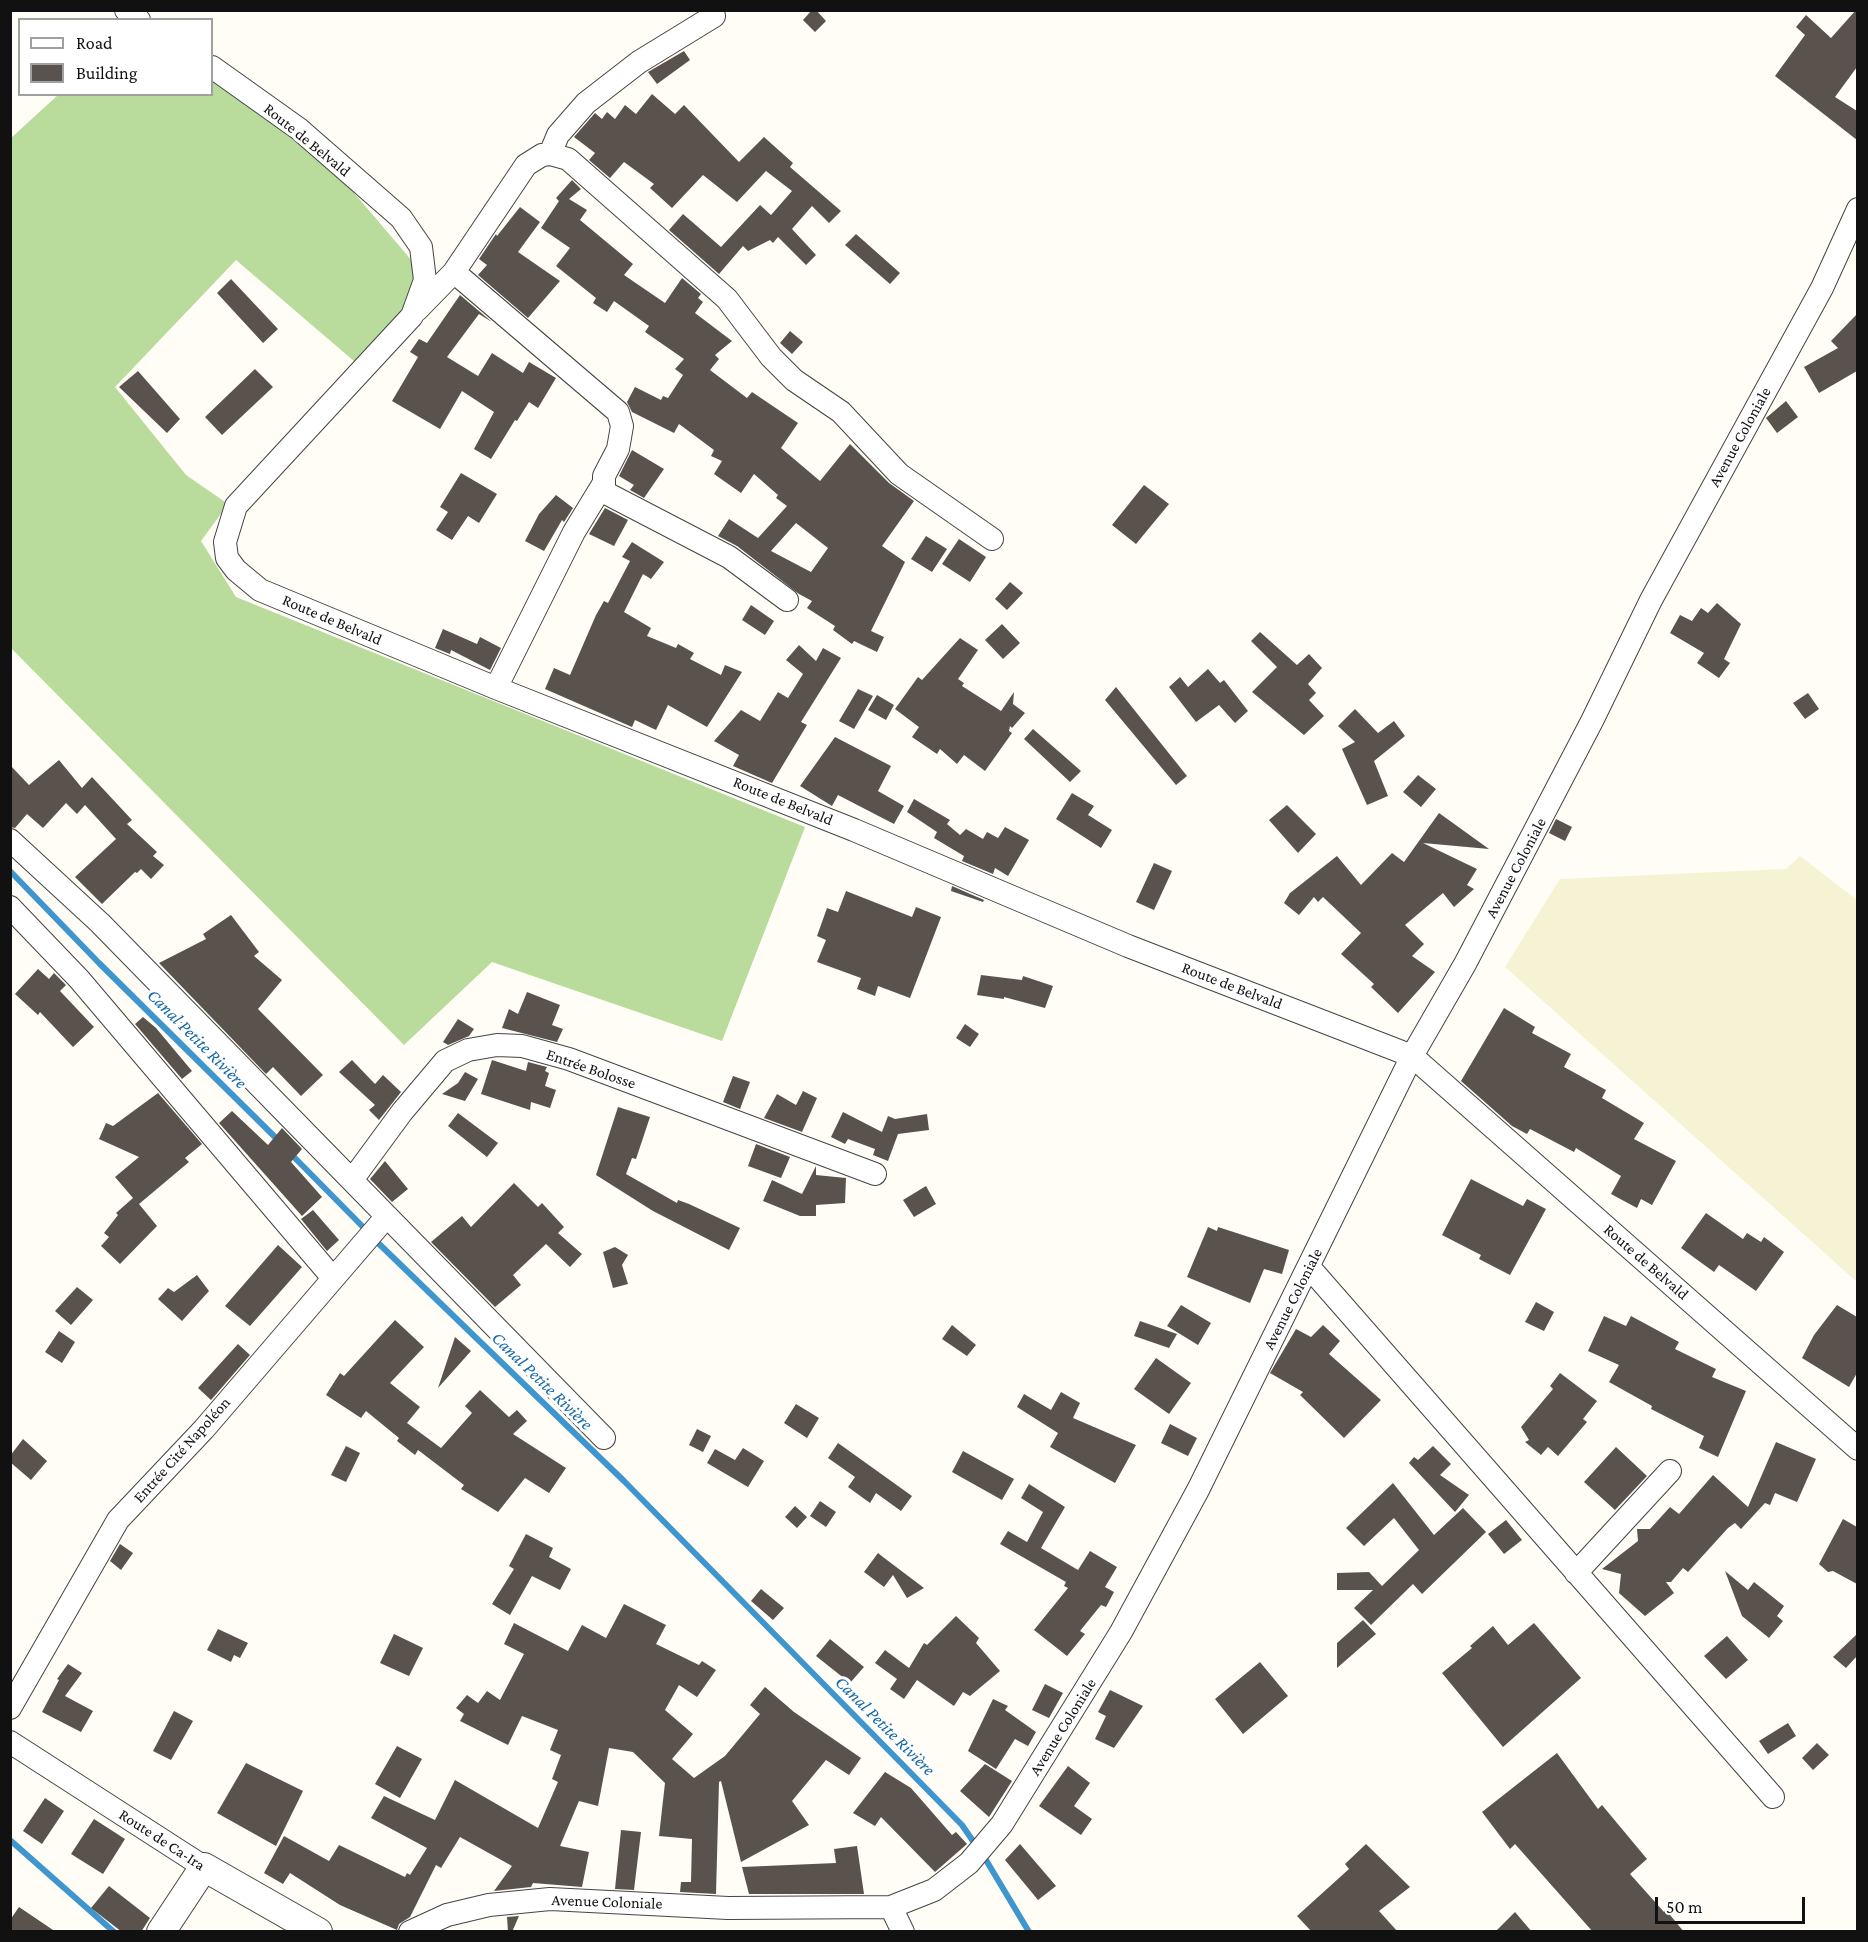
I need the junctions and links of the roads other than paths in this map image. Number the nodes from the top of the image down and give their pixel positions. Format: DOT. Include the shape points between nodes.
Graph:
graph roads {
  1 [pos="714,15"];
  2 [pos="213,68"];
  3 [pos="550,154"];
  4 [pos="1857,209"];
  5 [pos="454,272"];
  6 [pos="412,316"];
  7 [pos="602,486"];
  8 [pos="992,539"];
  9 [pos="788,600"];
  10 [pos="496,688"];
  11 [pos="10,840"];
  12 [pos="10,906"];
  13 [pos="1412,1056"];
  14 [pos="875,1174"];
  15 [pos="352,1180"];
  16 [pos="387,1215"];
  17 [pos="1309,1267"];
  18 [pos="332,1277"];
  19 [pos="604,1438"];
  20 [pos="1857,1449"];
  21 [pos="1671,1471"];
  22 [pos="1576,1573"];
  23 [pos="10,1708"];
  24 [pos="10,1742"];
  25 [pos="1773,1797"];
  26 [pos="204,1867"];
  27 [pos="891,1907"];
  28 [pos="161,1932"];
  29 [pos="318,1932"];
  30 [pos="410,1932"];
  31 [pos="903,1932"];
  1 -- 3 [label="street" via="586,103 558,135"];
  2 -- 6 [label="street, Route de Belvald" via="299,129 412,232 421,247 425,280"];
  3 -- 5 [label="street" via="526,165"];
  3 -- 8 [label="street" via="577,164 727,299 771,357 794,380 841,412 899,474"];
  4 -- 13 [label="street, Avenue Coloniale" via="1822,288 1651,600 1465,964"];
  5 -- 6 [label="street"];
  5 -- 7 [label="street" via="618,412 622,426 618,449"];
  6 -- 10 [label="street, Route de Belvald" via="236,506 225,542 227,558 260,590"];
  7 -- 9 [label="street" via="615,499 729,557"];
  7 -- 10 [label="street" via="574,532"];
  10 -- 13 [label="street, Route de Belvald" via="854,830 1128,946"];
  11 -- 15 [label="street" via="100,922"];
  12 -- 18 [label="street" via="79,979"];
  13 -- 17 [label="street, Avenue Coloniale"];
  13 -- 20 [label="street, Route de Belvald"];
  14 -- 15 [label="street, Entrée Bolosse" via="568,1059 522,1046 498,1045 468,1050 445,1061"];
  15 -- 16 [label="street"];
  16 -- 18 [label="street, Entrée Cité Napoléon"];
  16 -- 19 [label="street"];
  17 -- 22 [label="street"];
  17 -- 27 [label="street, Avenue Coloniale" via="1121,1632 1002,1824 969,1863 934,1890"];
  18 -- 23 [label="street, Entrée Cité Napoléon" via="204,1429 118,1520"];
  21 -- 22 [label="street"];
  22 -- 25 [label="street"];
  24 -- 26 [label="street, Route de Ca-Ira"];
  26 -- 28 [label="street"];
  26 -- 29 [label="street, Route de Ca-Ira"];
  27 -- 30 [label="street, Avenue Coloniale" via="728,1908 550,1899 478,1907 447,1915"];
  27 -- 31 [label="street"];
}
